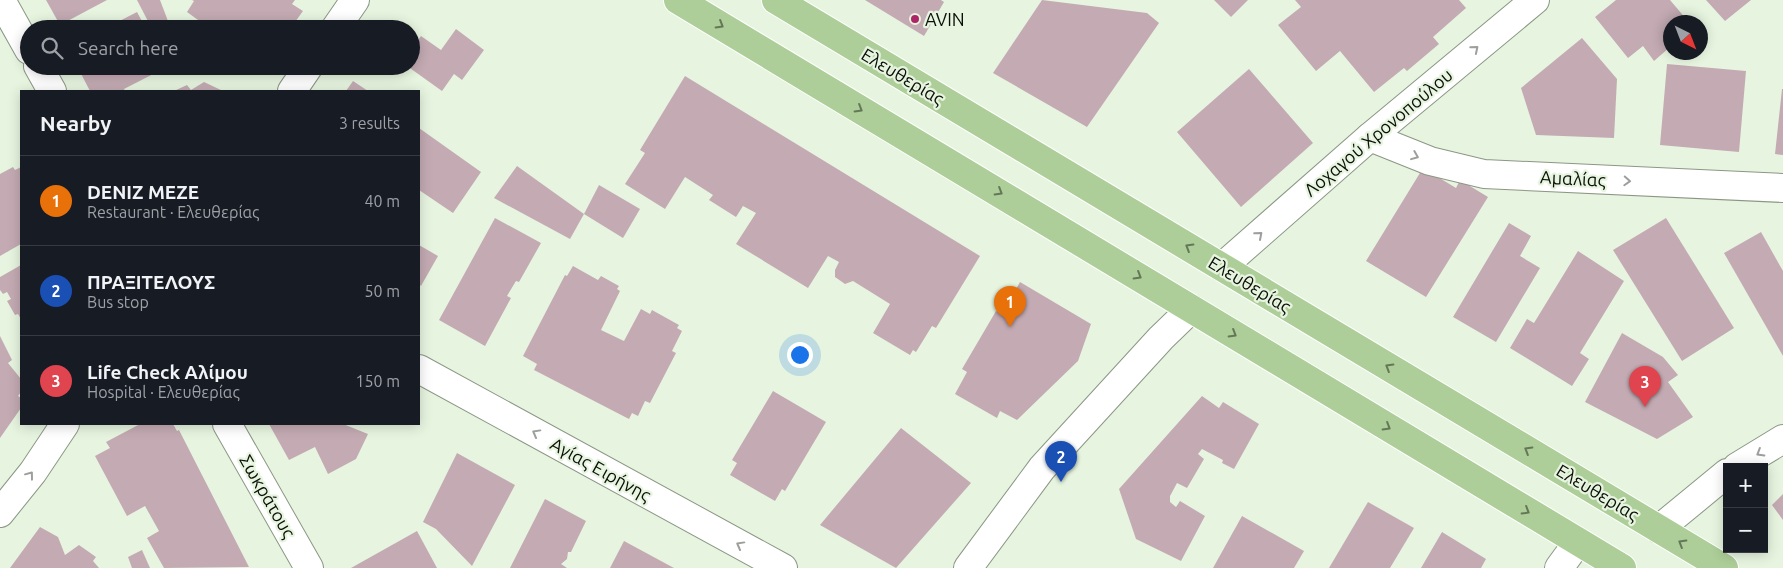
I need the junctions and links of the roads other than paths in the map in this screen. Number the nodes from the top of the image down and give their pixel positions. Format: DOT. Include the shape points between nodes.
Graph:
graph roads {
  1 [pos="0,0"];
  2 [pos="354,0"];
  3 [pos="678,0"];
  4 [pos="776,0"];
  5 [pos="1535,0"];
  6 [pos="341,20"];
  7 [pos="20,34"];
  8 [pos="43,75"];
  9 [pos="303,75"];
  10 [pos="51,90"];
  11 [pos="293,90"];
  12 [pos="1370,138"];
  13 [pos="1783,188"];
  14 [pos="1222,267"];
  15 [pos="1191,308"];
  16 [pos="420,370"];
  17 [pos="64,425"];
  18 [pos="228,425"];
  19 [pos="1783,439"];
  20 [pos="1744,463"];
  21 [pos="1723,477"];
  22 [pos="0,513"];
  23 [pos="1659,529"];
  24 [pos="1578,542"];
  25 [pos="309,568"];
  26 [pos="783,568"];
  27 [pos="968,568"];
  28 [pos="1559,568"];
  29 [pos="1622,568"];
  30 [pos="1724,568"];
  1 -- 7 [label="street"];
  2 -- 6 [label="street"];
  3 -- 15 [label="main road, one-way"];
  14 -- 4 [label="main road, Ελευθερίας, one-way"];
  12 -- 5 [label="street, Λοχαγού Χρονοπούλου, one-way"];
  8 -- 10 [label="street"];
  9 -- 11 [label="street"];
  12 -- 13 [label="street, Αμαλίας, one-way" via="1430,162 1484,174"];
  14 -- 12 [label="street, Λοχαγού Χρονοπούλου, one-way"];
  23 -- 14 [label="main road, Ελευθερίας, one-way"];
  15 -- 24 [label="main road, one-way"];
  15 -- 27 [label="street" via="1042,468"];
  26 -- 16 [label="street, Αγίας Ειρήνης, one-way"];
  22 -- 17 [label="street, one-way"];
  18 -- 25 [label="street, Σωκράτους"];
  19 -- 20 [label="street, one-way"];
  21 -- 23 [label="street"];
  30 -- 23 [label="main road, Ελευθερίας, one-way"];
  24 -- 28 [label="street"];
  24 -- 29 [label="main road"];
}
